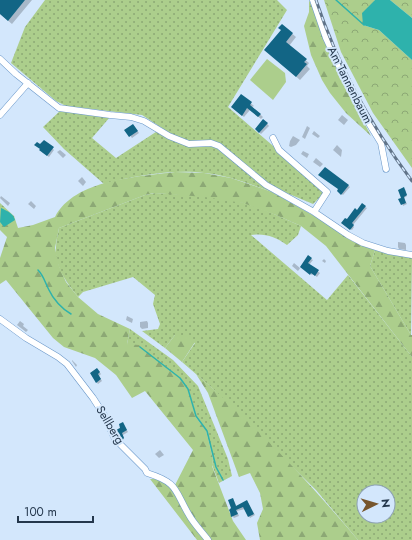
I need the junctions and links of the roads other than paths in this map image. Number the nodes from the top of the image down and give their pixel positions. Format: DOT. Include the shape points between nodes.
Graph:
graph roads {
  1 [pos="313,0"];
  2 [pos="0,59"];
  3 [pos="28,83"];
  4 [pos="0,116"];
  5 [pos="273,138"];
  6 [pos="386,169"];
  7 [pos="314,212"];
  8 [pos="412,255"];
  9 [pos="0,319"];
  10 [pos="208,540"];
  1 -- 6 [label="street, Am Tannenbaum" via="326,38 345,79 381,143"];
  2 -- 3 [label="street"];
  3 -- 4 [label="street"];
  3 -- 7 [label="street" via="59,108 131,116 189,144 211,143 219,146 266,185"];
  5 -- 7 [label="street" via="279,150 327,192"];
  7 -- 8 [label="street" via="363,243"];
  9 -- 10 [label="street, Sellberg" via="71,368 96,402 118,442 147,473 170,483 189,516"];
}
